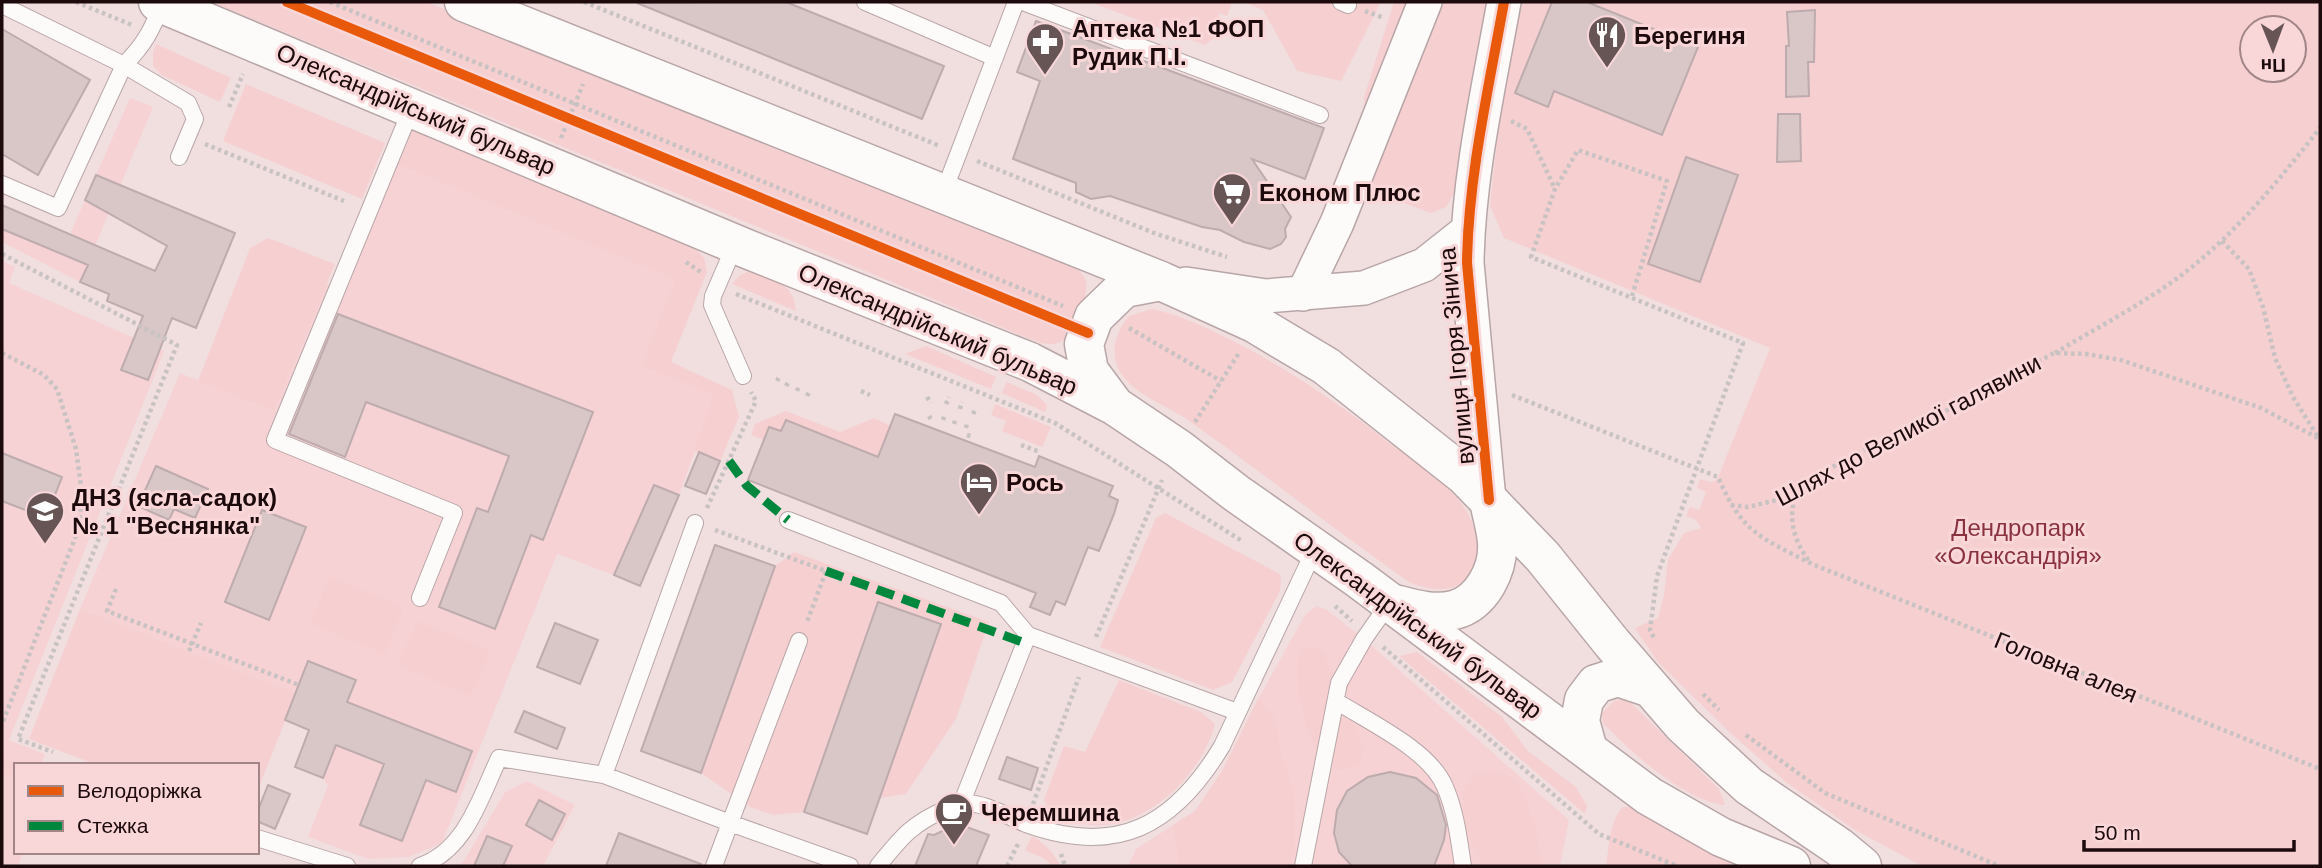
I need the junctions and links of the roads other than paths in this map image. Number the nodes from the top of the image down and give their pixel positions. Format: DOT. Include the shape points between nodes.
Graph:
graph roads {
  1 [pos="160,2"];
  2 [pos="464,2"];
  3 [pos="865,2"];
  4 [pos="1016,2"];
  5 [pos="1023,2"];
  6 [pos="1425,2"];
  7 [pos="1504,2"];
  8 [pos="2,5"];
  9 [pos="995,58"];
  10 [pos="124,65"];
  11 [pos="412,107"];
  12 [pos="1320,115"];
  13 [pos="180,157"];
  14 [pos="2,184"];
  15 [pos="943,194"];
  16 [pos="1467,231"];
  17 [pos="735,244"];
  18 [pos="1161,281"];
  19 [pos="1303,294"];
  20 [pos="746,383"];
  21 [pos="1115,406"];
  22 [pos="1489,500"];
  23 [pos="788,520"];
  24 [pos="695,523"];
  25 [pos="1308,563"];
  26 [pos="420,598"];
  27 [pos="1390,602"];
  28 [pos="1028,635"];
  29 [pos="799,641"];
  30 [pos="1651,688"];
  31 [pos="1336,701"];
  32 [pos="1237,712"];
  33 [pos="1588,750"];
  34 [pos="604,775"];
  35 [pos="962,802"];
  36 [pos="730,823"];
  37 [pos="259,839"];
  38 [pos="347,866"];
  39 [pos="420,866"];
  40 [pos="714,866"];
  41 [pos="850,866"];
  42 [pos="878,866"];
  43 [pos="1303,866"];
  44 [pos="1463,866"];
  45 [pos="1791,866"];
  46 [pos="1862,866"];
  1 -- 10 [label="lane" via="151,32"];
  1 -- 11 [label="main road, Олександрійський бульвар"];
  2 -- 15 [label="main road"];
  3 -- 9 [label="lane"];
  4 -- 9 [label="lane"];
  5 -- 12 [label="lane"];
  6 -- 19 [label="street" via="1337,223"];
  7 -- 16 [label="street, вулиця Ігоря Зінича"];
  8 -- 10 [label="lane"];
  9 -- 15 [label="lane"];
  10 -- 13 [label="lane" via="188,103 195,119"];
  10 -- 14 [label="lane" via="58,208"];
  11 -- 17 [label="main road, Олександрійський бульвар"];
  11 -- 26 [label="lane" via="275,440 454,513"];
  15 -- 18 [label="main road"];
  16 -- 19 [label="street, вулиця Ігоря Зінича" via="1412,270 1364,288"];
  16 -- 22 [label="street, вулиця Ігоря Зінича"];
  17 -- 20 [label="lane" via="712,304"];
  17 -- 21 [label="main road, Олександрійський бульвар" via="1030,362"];
  18 -- 19 [label="street, вулиця Ігоря Зінича" via="1266,296"];
  18 -- 21 [label="main road" via="1124,288 1094,317 1084,344 1089,371"];
  18 -- 22 [label="main road" via="1254,323 1326,366"];
  21 -- 25 [label="main road, Олександрійський бульвар" via="1236,493"];
  22 -- 27 [label="main road" via="1497,543 1495,564 1473,601 1454,610 1424,611"];
  22 -- 30 [label="main road" via="1543,557"];
  23 -- 28 [label="lane" via="1001,603"];
  24 -- 34 [label="lane"];
  25 -- 27 [label="main road, Олександрійський бульвар"];
  25 -- 32 [label="lane"];
  27 -- 31 [label="lane" via="1339,683"];
  27 -- 33 [label="main road, Олександрійський бульвар"];
  28 -- 32 [label="lane"];
  28 -- 35 [label="lane"];
  29 -- 36 [label="lane"];
  30 -- 33 [label="main road" via="1618,677 1596,684 1584,700 1580,721"];
  30 -- 46 [label="main road" via="1683,725 1749,786"];
  31 -- 43 [label="lane"];
  31 -- 44 [label="lane" via="1413,750 1435,770 1456,823"];
  32 -- 35 [label="lane" via="1222,746 1188,794 1130,833 1062,835"];
  33 -- 45 [label="main road, Олександрійський бульвар" via="1649,796 1721,838"];
  34 -- 36 [label="lane"];
  34 -- 39 [label="lane" via="499,758 464,833 447,853"];
  35 -- 42 [label="lane" via="908,830"];
  36 -- 40 [label="lane"];
  36 -- 41 [label="lane"];
  37 -- 38 [label="lane"];
}
